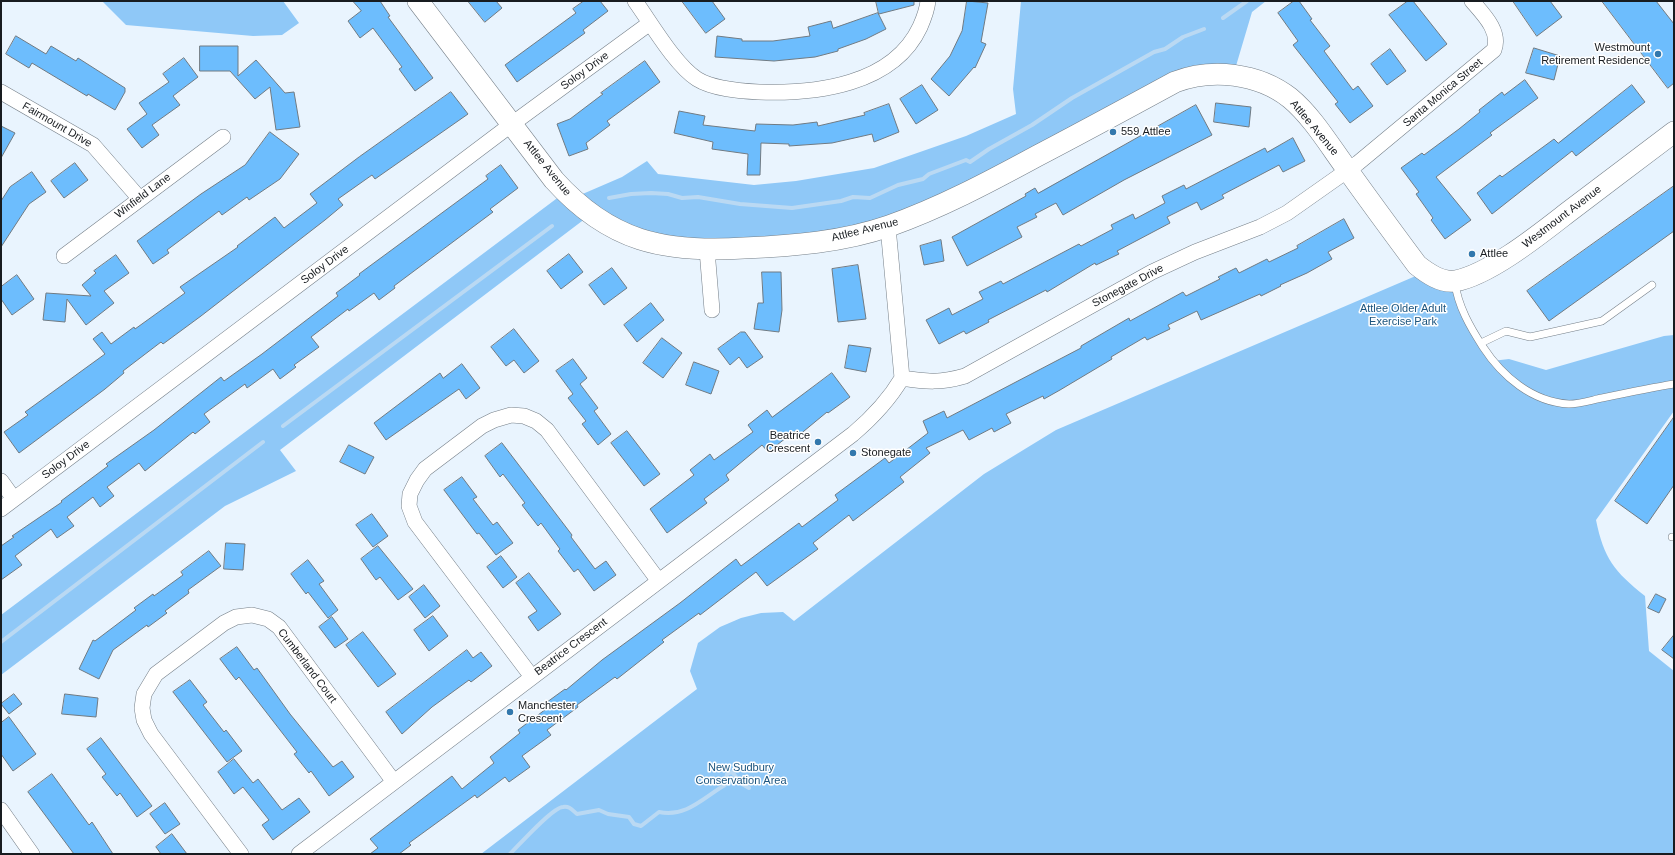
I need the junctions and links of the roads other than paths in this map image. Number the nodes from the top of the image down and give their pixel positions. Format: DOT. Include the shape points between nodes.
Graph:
graph roads {
  1 [pos="418,1"];
  2 [pos="635,1"];
  3 [pos="928,1"];
  4 [pos="1472,1"];
  5 [pos="650,23"];
  6 [pos="1,92"];
  7 [pos="512,124"];
  8 [pos="1674,132"];
  9 [pos="223,137"];
  10 [pos="1348,171"];
  11 [pos="140,199"];
  12 [pos="888,227"];
  13 [pos="707,250"];
  14 [pos="64,256"];
  15 [pos="1454,281"];
  16 [pos="1652,285"];
  17 [pos="712,310"];
  18 [pos="1481,343"];
  19 [pos="902,378"];
  20 [pos="1674,384"];
  21 [pos="1,481"];
  22 [pos="14,499"];
  23 [pos="1,509"];
  24 [pos="658,580"];
  25 [pos="532,677"];
  26 [pos="394,782"];
  27 [pos="1,810"];
  28 [pos="32,854"];
  29 [pos="241,854"];
  30 [pos="299,854"];
  1 -- 7 [label="street, Attlee Avenue"];
  2 -- 5 [label="street"];
  3 -- 5 [label="street" via="926,15 913,40 903,54 892,62 845,84 798,91 748,91 698,80 685,69"];
  4 -- 10 [label="street, Santa Monica Street" via="1492,27 1497,43 1494,50"];
  5 -- 7 [label="street, Soloy Drive"];
  6 -- 11 [label="street, Fairmount Drive" via="93,145"];
  7 -- 13 [label="street, Attlee Avenue" via="558,185 581,208 596,218 648,242"];
  7 -- 22 [label="street, Soloy Drive"];
  8 -- 15 [label="street, Westmount Avenue" via="1527,244 1496,263"];
  9 -- 11 [label="street, Winfield Lane"];
  10 -- 12 [label="street, Attlee Avenue" via="1305,114 1290,99 1273,88 1253,79 1234,75 1197,75 1175,82 969,192"];
  10 -- 15 [label="street" via="1417,265 1428,274"];
  10 -- 19 [label="street, Stonegate Drive" via="1288,213 1152,272 965,376 946,382"];
  11 -- 14 [label="street, Winfield Lane"];
  12 -- 13 [label="street, Attlee Avenue" via="800,244"];
  12 -- 19 [label="street"];
  13 -- 17 [label="street"];
  15 -- 18 [label="lane" via="1457,299"];
  16 -- 18 [label="lane" via="1602,321 1530,337 1506,331"];
  18 -- 20 [label="lane" via="1494,363 1512,380 1526,390 1558,402 1570,404"];
  19 -- 24 [label="street, Beatrice Crescent" via="884,405 853,434"];
  21 -- 22 [label="street"];
  22 -- 23 [label="street, Soloy Drive"];
  24 -- 25 [label="street, Beatrice Crescent"];
  24 -- 25 [label="street" via="546,430 536,421 524,416 511,415 494,420 482,426 425,469 410,494 409,506 415,522"];
  25 -- 26 [label="street, Beatrice Crescent"];
  26 -- 29 [label="street, Cumberland Court" via="279,627 268,619 252,615 236,617 224,623 156,674 144,694 142,708 144,720 151,734"];
  26 -- 30 [label="street, Beatrice Crescent"];
  27 -- 28 [label="street"];
}
